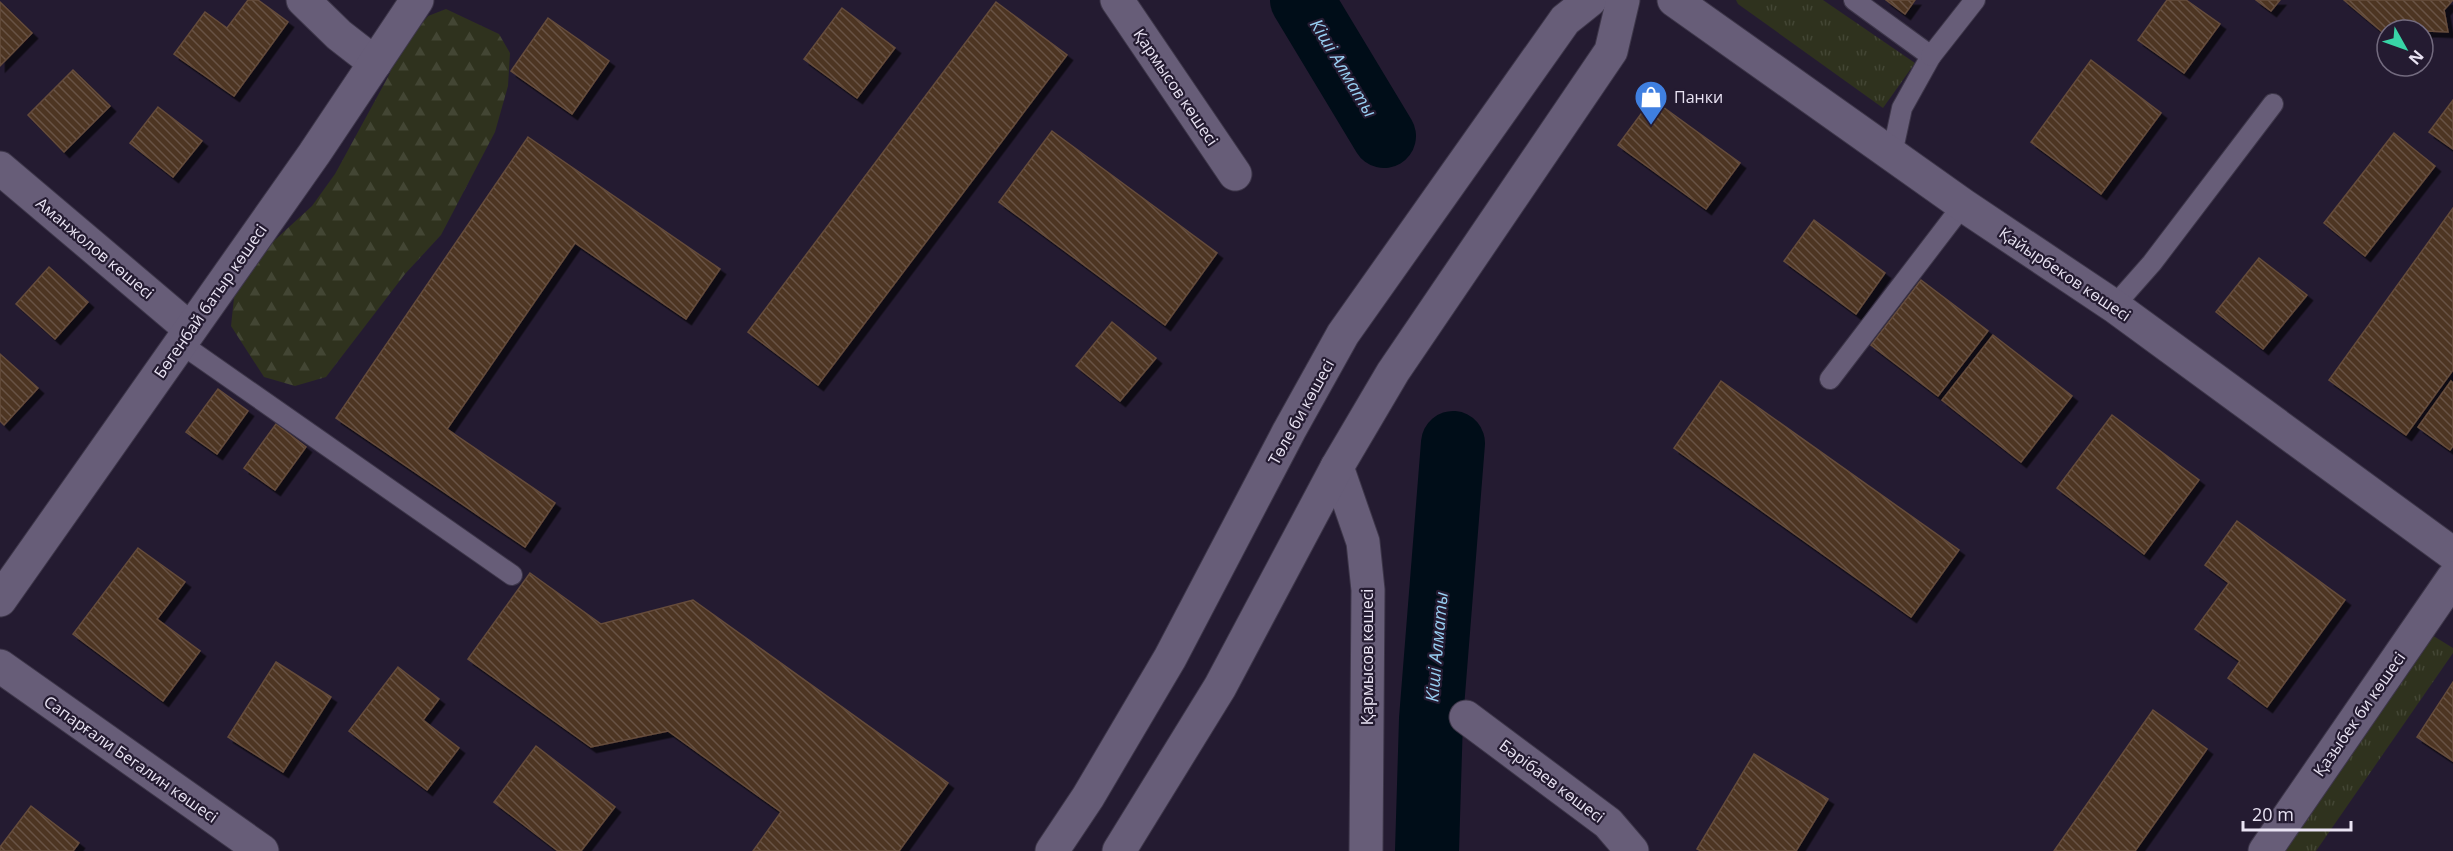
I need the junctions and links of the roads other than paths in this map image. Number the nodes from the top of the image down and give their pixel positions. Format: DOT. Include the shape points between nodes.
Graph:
graph roads {
  1 [pos="303,0"];
  2 [pos="417,0"];
  3 [pos="1117,0"];
  4 [pos="1590,0"];
  5 [pos="1623,0"];
  6 [pos="1674,0"];
  7 [pos="1854,0"];
  8 [pos="1975,0"];
  9 [pos="1931,56"];
  10 [pos="375,63"];
  11 [pos="2273,104"];
  12 [pos="1892,154"];
  13 [pos="0,168"];
  14 [pos="1235,174"];
  15 [pos="1963,205"];
  16 [pos="2114,306"];
  17 [pos="185,336"];
  18 [pos="1830,379"];
  19 [pos="1337,467"];
  20 [pos="2453,554"];
  21 [pos="512,575"];
  22 [pos="2453,578"];
  23 [pos="0,600"];
  24 [pos="0,666"];
  25 [pos="1466,717"];
  26 [pos="262,851"];
  27 [pos="1052,851"];
  28 [pos="1119,851"];
  29 [pos="1366,851"];
  30 [pos="1632,851"];
  31 [pos="2265,851"];
  1 -- 10 [label="main road"];
  2 -- 10 [label="main road, Бөгенбай батыр көшесі"];
  3 -- 14 [label="main road, Қармысов көшесі"];
  4 -- 27 [label="main road, Төле би көшесі" via="1565,20 1344,334 1170,658"];
  5 -- 19 [label="main road" via="1611,51 1393,372"];
  6 -- 12 [label="main road, Қайырбеков көшесі"];
  7 -- 9 [label="lane"];
  8 -- 9 [label="lane"];
  9 -- 12 [label="lane" via="1902,108"];
  10 -- 17 [label="main road, Бөгенбай батыр көшесі"];
  11 -- 16 [label="lane" via="2152,263"];
  12 -- 15 [label="main road, Қайырбеков көшесі"];
  13 -- 17 [label="main road, Аманжолов көшесі"];
  15 -- 16 [label="main road, Қайырбеков көшесі"];
  15 -- 18 [label="lane"];
  16 -- 20 [label="main road, Қайырбеков көшесі"];
  17 -- 21 [label="lane"];
  17 -- 23 [label="main road, Бөгенбай батыр көшесі"];
  19 -- 28 [label="main road" via="1220,687"];
  19 -- 29 [label="main road, Қармысов көшесі" via="1363,542 1368,590"];
  22 -- 31 [label="main road, Қазыбек би көшесі"];
  24 -- 26 [label="main road, Сапарғали Бегалин көшесі"];
  25 -- 30 [label="main road, Бәрібаев көшесі" via="1608,823"];
}
